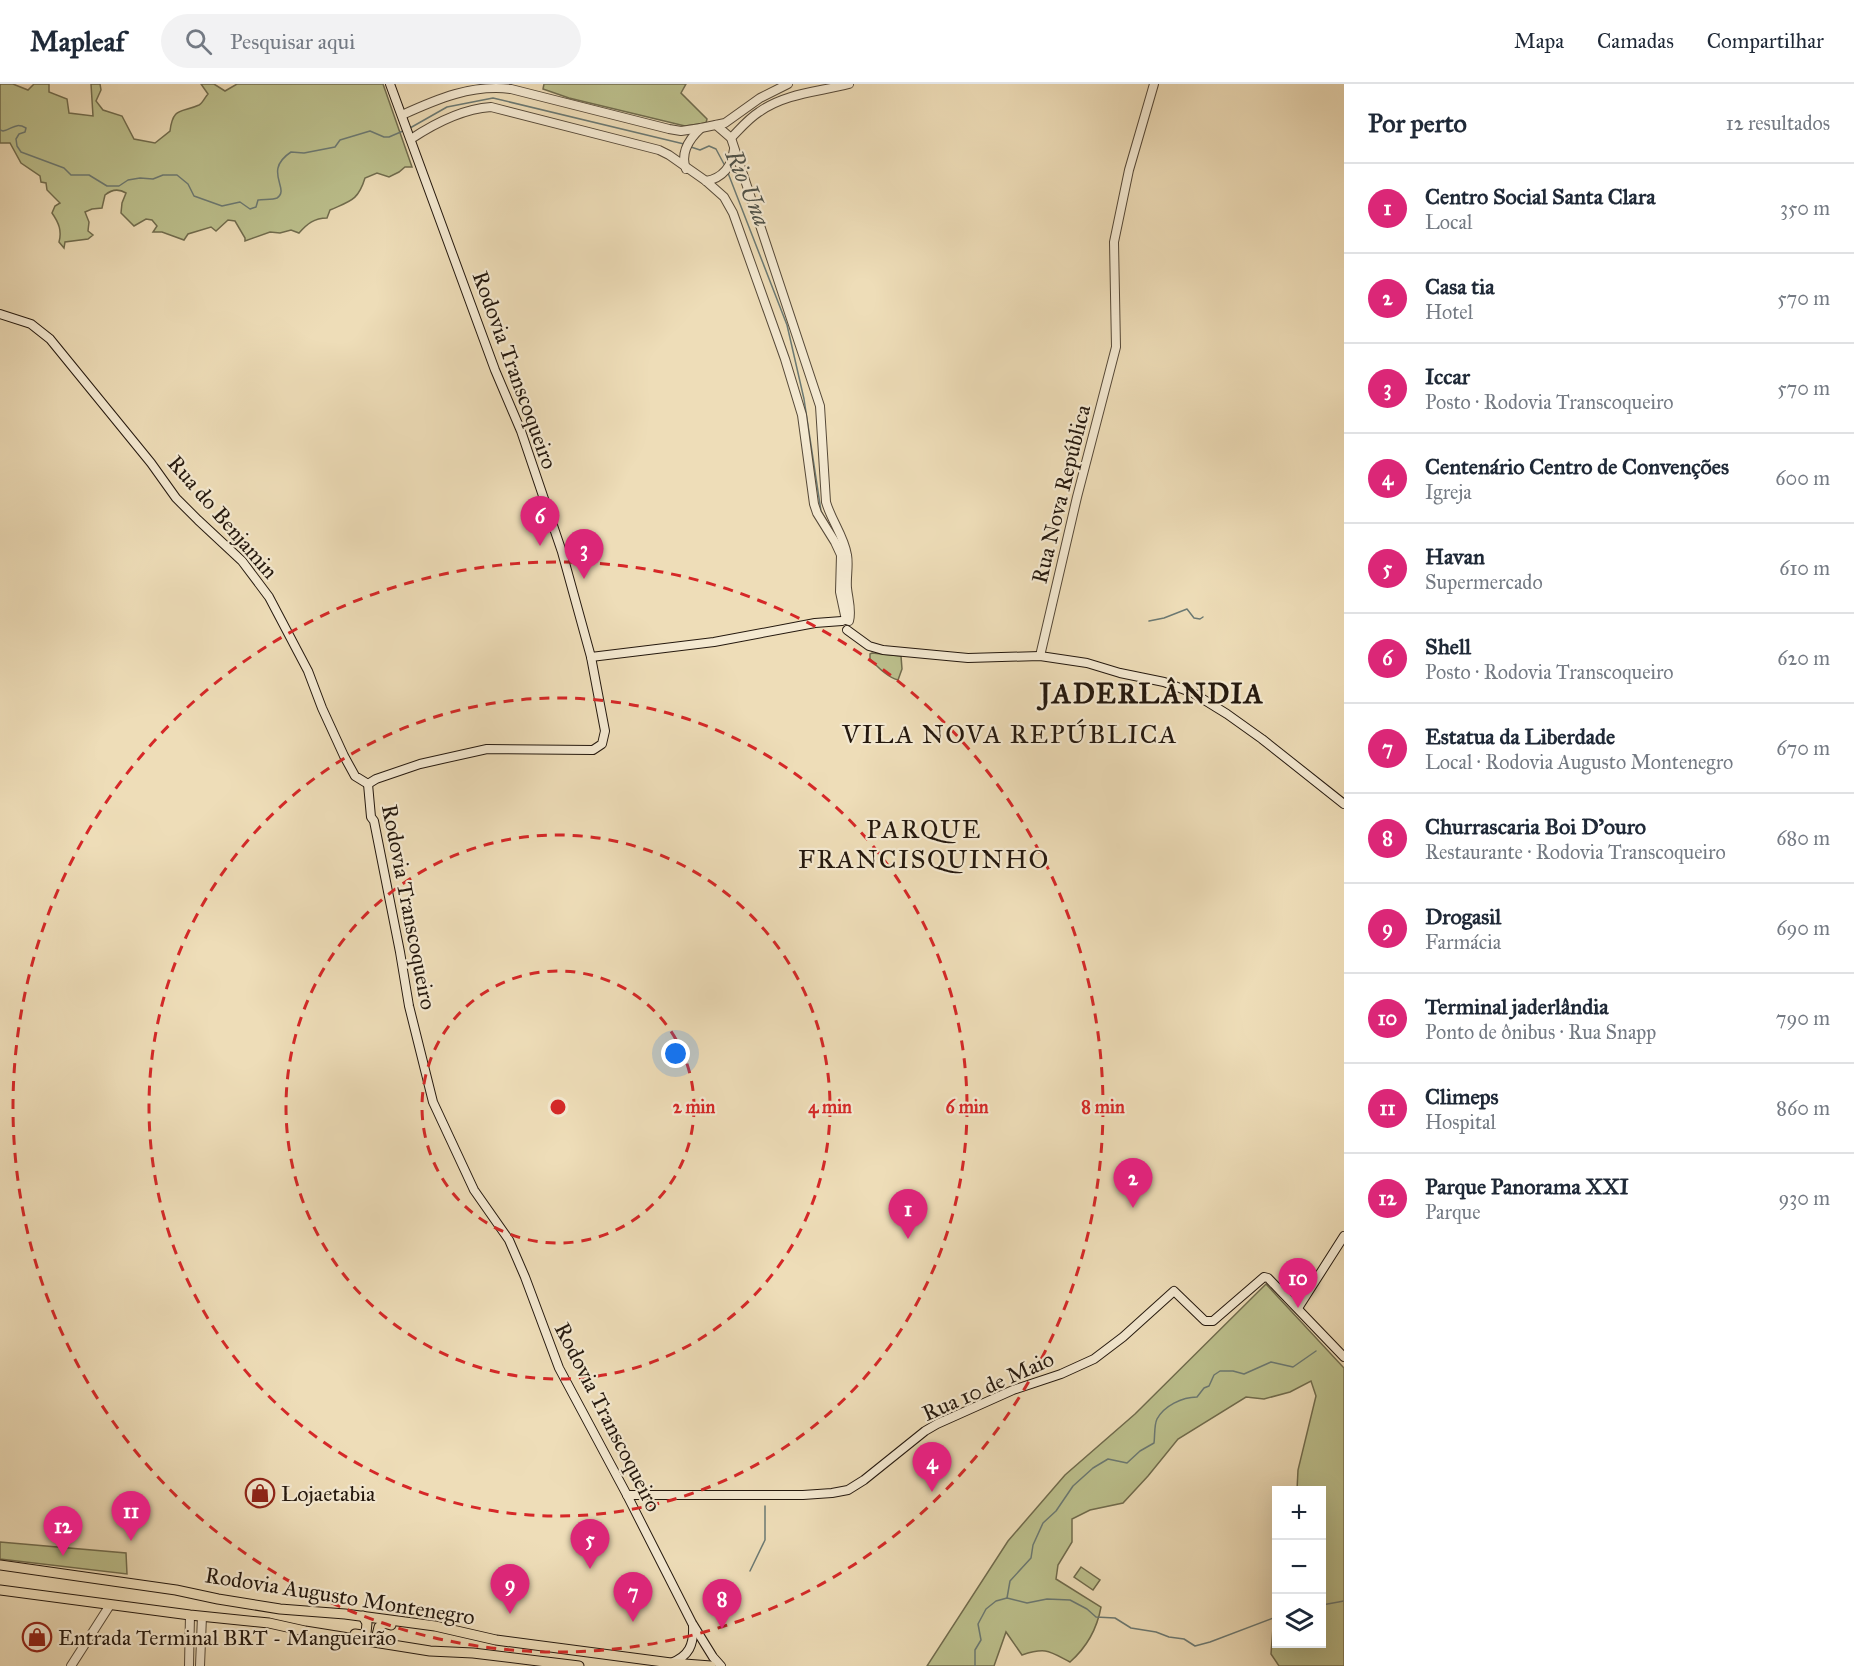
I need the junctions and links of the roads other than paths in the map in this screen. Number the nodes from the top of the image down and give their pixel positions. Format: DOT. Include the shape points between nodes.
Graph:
graph roads {
  1 [pos="390,84"];
  2 [pos="788,84"];
  3 [pos="849,84"];
  4 [pos="1154,84"];
  5 [pos="403,117"];
  6 [pos="721,124"];
  7 [pos="701,128"];
  8 [pos="734,136"];
  9 [pos="410,137"];
  10 [pos="734,147"];
  11 [pos="686,169"];
  12 [pos="706,181"];
  13 [pos="0,314"];
  14 [pos="846,624"];
  15 [pos="1040,656"];
  16 [pos="591,657"];
  17 [pos="368,784"];
  18 [pos="1344,804"];
  19 [pos="1344,1236"];
  20 [pos="1298,1308"];
  21 [pos="1344,1357"];
  22 [pos="627,1495"];
  23 [pos="0,1565"];
  24 [pos="0,1590"];
  25 [pos="110,1605"];
  26 [pos="190,1615"];
  27 [pos="202,1616"];
  28 [pos="363,1616"];
  29 [pos="692,1623"];
  30 [pos="435,1626"];
  31 [pos="305,1631"];
  32 [pos="382,1643"];
  33 [pos="671,1663"];
  34 [pos="71,1666"];
  35 [pos="189,1666"];
  36 [pos="200,1666"];
  37 [pos="579,1666"];
  38 [pos="711,1666"];
  39 [pos="721,1666"];
  1 -- 5 [label="main road, Rodovia Transcoqueiro"];
  2 -- 6 [label="street"];
  3 -- 8 [label="street" via="779,100 759,112"];
  4 -- 15 [label="street, Rua Nova República" via="1129,170 1114,242 1116,341"];
  5 -- 7 [label="street" via="454,92 490,86 669,129"];
  5 -- 9 [label="main road, Rodovia Transcoqueiro"];
  6 -- 7 [label="street"];
  6 -- 8 [label="street"];
  7 -- 11 [label="street" via="684,154"];
  8 -- 10 [label="street"];
  9 -- 11 [label="street" via="461,113 491,107 659,150"];
  9 -- 16 [label="main road, Rodovia Transcoqueiro" via="528,451"];
  10 -- 12 [label="street" via="732,162 721,176"];
  10 -- 14 [label="street" via="820,406 826,502 847,555 851,612"];
  11 -- 12 [label="street"];
  12 -- 14 [label="street" via="724,197 733,213 785,359 802,415 817,513 841,555 840,592"];
  13 -- 17 [label="main road, Rua do Benjamin" via="34,326 50,339 164,478 176,498 242,561 283,623 344,756 356,776"];
  14 -- 15 [label="main road" via="860,640 876,649 968,658"];
  14 -- 16 [label="main road" via="832,621 714,642"];
  15 -- 18 [label="main road" via="1087,663 1193,693 1262,739"];
  16 -- 17 [label="main road, Rodovia Transcoqueiro" via="605,731 598,748 487,749 420,764"];
  17 -- 22 [label="main road, Rodovia Transcoqueiro" via="371,817 409,1006 433,1102 474,1190 508,1240 558,1368"];
  19 -- 20 [label="main road"];
  20 -- 21 [label="main road"];
  20 -- 22 [label="main road, Rua 10 de Maio" via="1264,1277 1213,1321 1205,1321 1174,1291 1094,1359 937,1424 848,1490 803,1495"];
  22 -- 29 [label="main road, Rodovia Transcoqueiro"];
  23 -- 28 [label="main road, Rodovia Augusto Montenegro" via="280,1609"];
  24 -- 25 [label="main road, Rodovia Augusto Montenegro"];
  25 -- 26 [label="main road, Rodovia Augusto Montenegro"];
  25 -- 34 [label="street"];
  26 -- 27 [label="main road, Rodovia Augusto Montenegro"];
  26 -- 35 [label="street"];
  27 -- 31 [label="main road, Rodovia Augusto Montenegro"];
  27 -- 36 [label="street"];
  28 -- 30 [label="main road, Rodovia Augusto Montenegro"];
  28 -- 31 [label="main road" via="367,1625 364,1635 319,1628"];
  29 -- 33 [label="main road" via="692,1646"];
  29 -- 39 [label="main road, Rodovia Transcoqueiro"];
  30 -- 32 [label="main road" via="425,1630 381,1624 377,1635"];
  30 -- 33 [label="main road, Rodovia Augusto Montenegro" via="496,1640"];
  31 -- 32 [label="main road, Rodovia Augusto Montenegro"];
  32 -- 37 [label="main road, Rodovia Augusto Montenegro"];
  33 -- 38 [label="main road, Rodovia Augusto Montenegro"];
}
